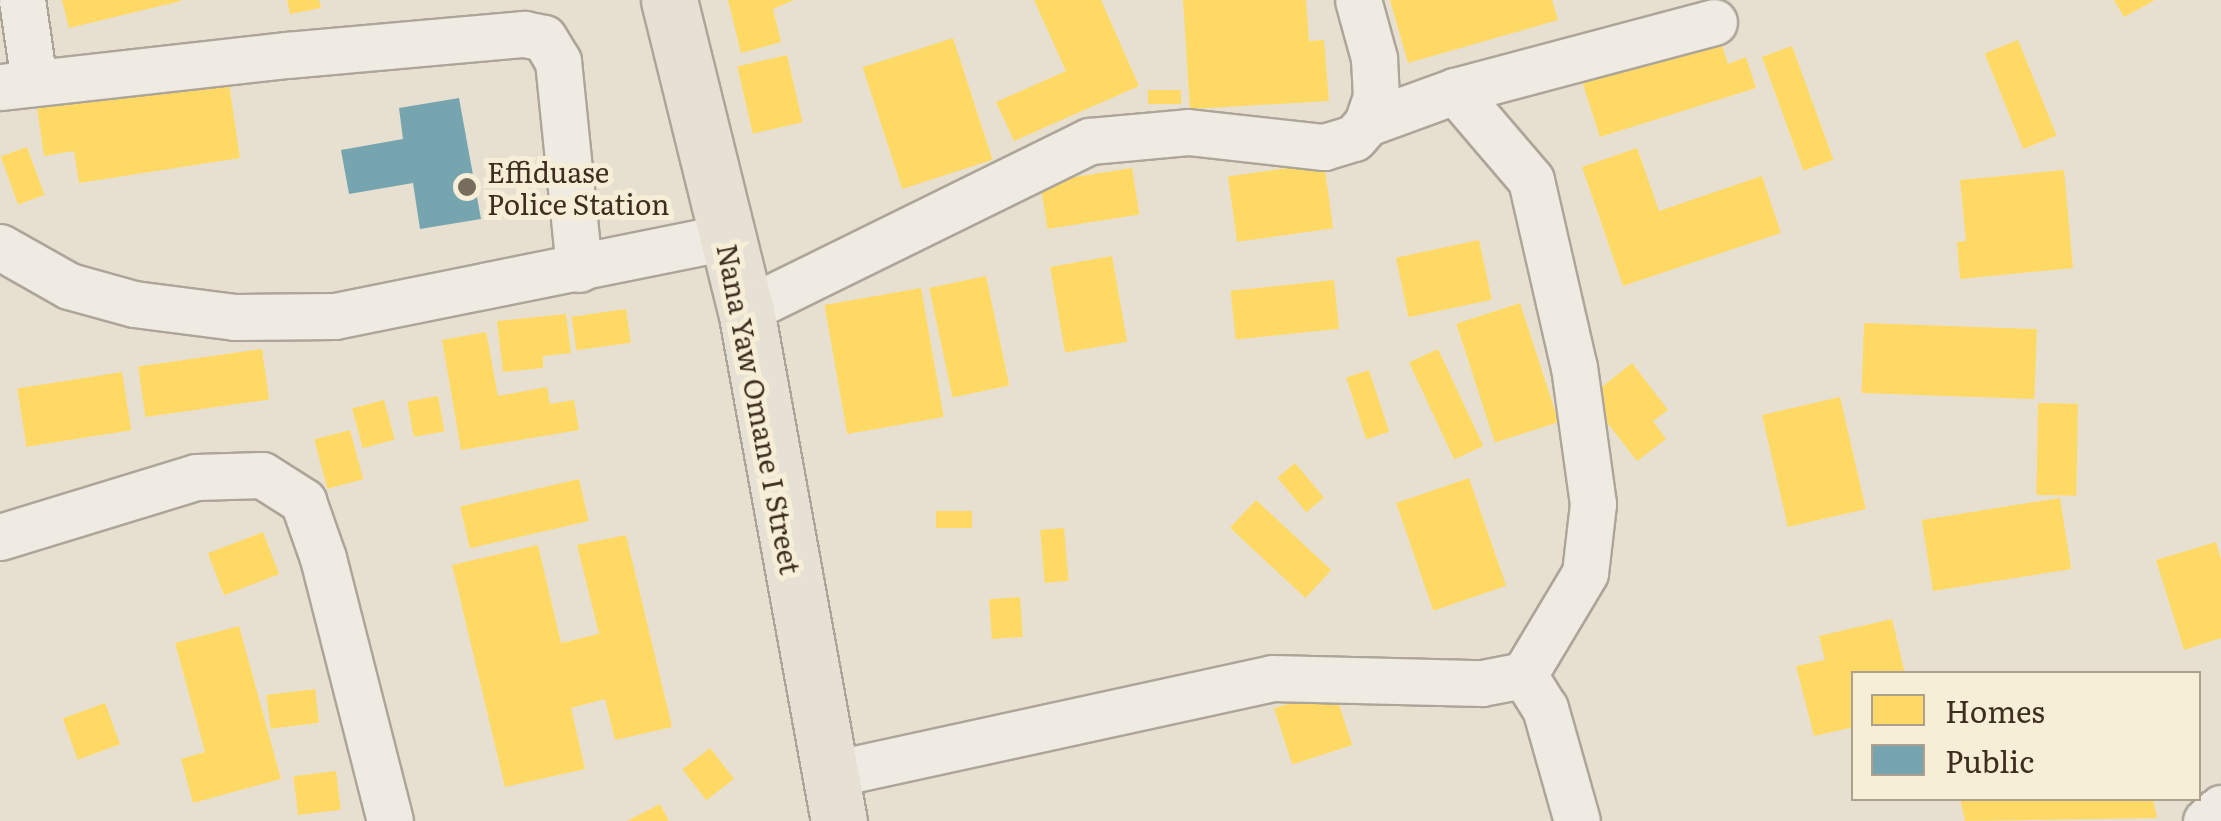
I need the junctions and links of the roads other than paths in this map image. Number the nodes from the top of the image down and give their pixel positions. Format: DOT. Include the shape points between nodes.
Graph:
graph roads {
  1 [pos="22,0"];
  2 [pos="669,0"];
  3 [pos="1358,0"];
  4 [pos="1714,22"];
  5 [pos="17,84"];
  6 [pos="1455,91"];
  7 [pos="1368,124"];
  8 [pos="726,237"];
  9 [pos="0,247"];
  10 [pos="579,269"];
  11 [pos="746,310"];
  12 [pos="0,537"];
  13 [pos="1524,675"];
  14 [pos="834,798"];
  15 [pos="2221,808"];
  16 [pos="390,821"];
  17 [pos="1577,821"];
  18 [pos="2206,821"];
  1 -- 5 [label="street"];
  2 -- 8 [label="main road, Nana Yaw Omane I Street"];
  3 -- 7 [label="street" via="1374,58 1376,97"];
  4 -- 6 [label="street"];
  5 -- 10 [label="street" via="524,34 544,38 558,61"];
  6 -- 7 [label="street"];
  6 -- 13 [label="street" via="1530,180 1574,367 1593,504 1585,574"];
  7 -- 11 [label="street" via="1354,138 1324,146 1188,132 1090,141"];
  8 -- 10 [label="street"];
  8 -- 11 [label="main road, Nana Yaw Omane I Street"];
  9 -- 10 [label="street" via="69,286 134,304 234,317 335,316"];
  11 -- 14 [label="main road, Nana Yaw Omane I Street"];
  12 -- 16 [label="street" via="196,478 262,475 303,502"];
  13 -- 14 [label="street" via="1482,683 1272,678"];
  13 -- 17 [label="street" via="1545,708"];
  15 -- 18 [label="street"];
}
